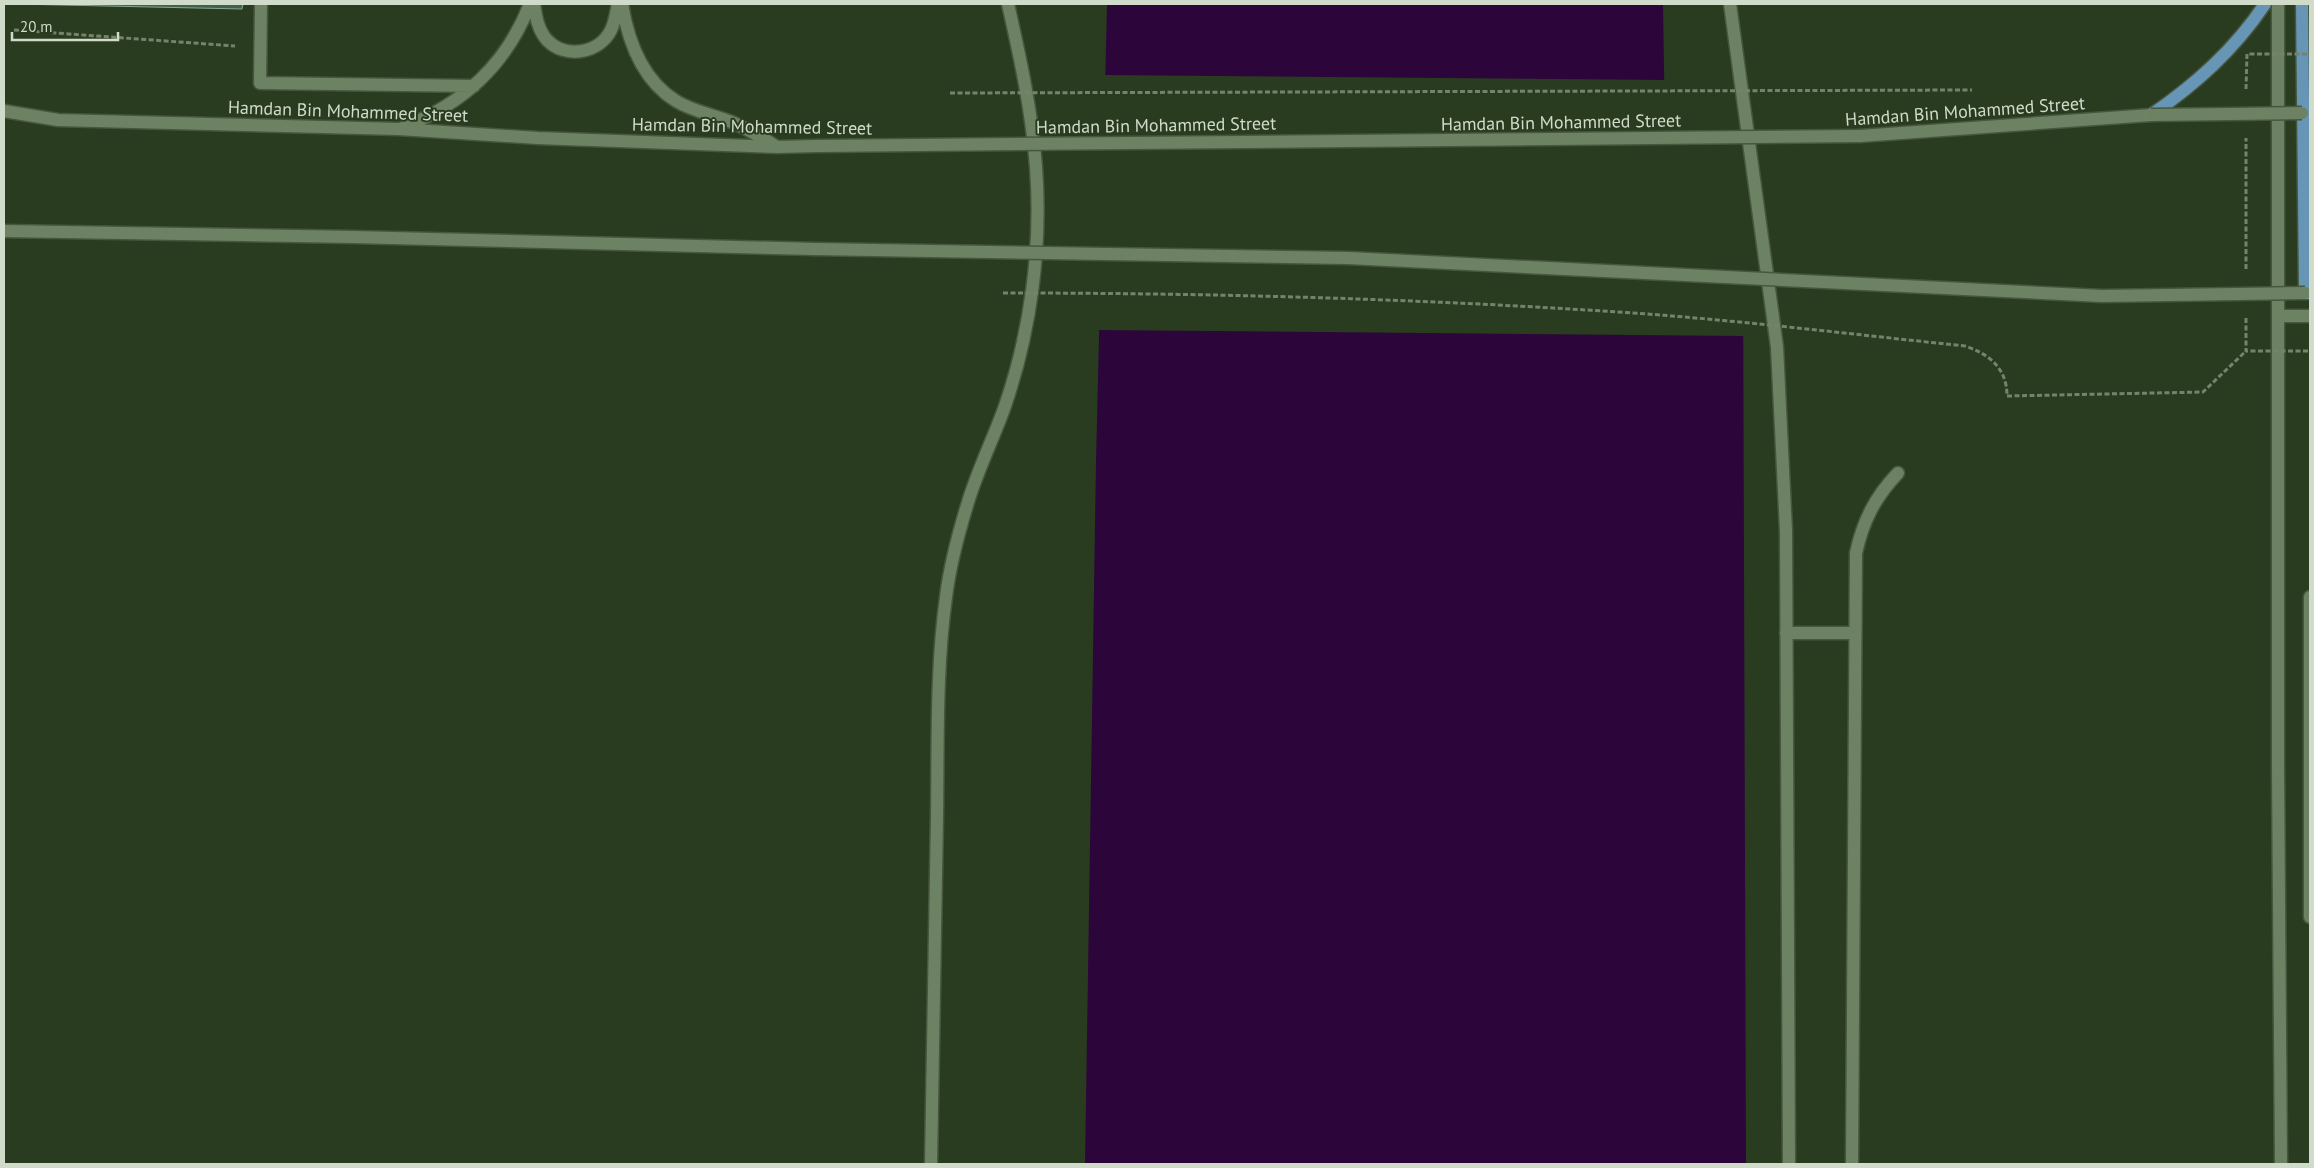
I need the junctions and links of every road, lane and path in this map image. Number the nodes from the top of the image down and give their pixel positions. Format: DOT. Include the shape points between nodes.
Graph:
graph roads {
  1 [pos="262,4"];
  2 [pos="530,4"];
  3 [pos="534,4"];
  4 [pos="620,4"];
  5 [pos="1008,4"];
  6 [pos="1730,4"];
  7 [pos="2265,4"];
  8 [pos="2278,4"];
  9 [pos="2302,4"];
  10 [pos="14,30"];
  11 [pos="261,48"];
  12 [pos="2306,54"];
  13 [pos="474,86"];
  14 [pos="1972,90"];
  15 [pos="950,93"];
  16 [pos="4,111"];
  17 [pos="2306,113"];
  18 [pos="2246,114"];
  19 [pos="2151,115"];
  20 [pos="399,129"];
  21 [pos="777,147"];
  22 [pos="4,231"];
  23 [pos="2307,292"];
  24 [pos="1003,293"];
  25 [pos="2246,293"];
  26 [pos="2279,316"];
  27 [pos="2310,316"];
  28 [pos="2246,351"];
  29 [pos="2310,351"];
  30 [pos="1898,473"];
  31 [pos="2310,597"];
  32 [pos="1786,633"];
  33 [pos="1855,633"];
  34 [pos="2310,917"];
  35 [pos="931,1164"];
  36 [pos="1789,1164"];
  37 [pos="1852,1164"];
  38 [pos="2281,1164"];
  1 -- 11 [label="street"];
  2 -- 13 [label="street" via="504,54"];
  3 -- 4 [label="street" via="536,19 544,36 558,48 569,52 594,48 603,41 611,31"];
  4 -- 21 [label="street" via="631,45 657,85 701,113 733,123"];
  5 -- 35 [label="street" via="1029,111 1036,168 1035,264 1019,360 1005,406 969,498 955,547 946,598 939,722"];
  6 -- 32 [label="street" via="1778,347 1786,531"];
  7 -- 19 [label="main road" via="2230,51 2206,74"];
  8 -- 26 [label="street"];
  9 -- 12 [label="main road"];
  10 -- 11 [label="path"];
  11 -- 13 [label="street" via="260,83"];
  12 -- 17 [label="main road"];
  12 -- 18 [label="path, bridge" via="2247,54"];
  13 -- 20 [label="street" via="430,117"];
  14 -- 15 [label="path, bridge"];
  16 -- 20 [label="street, Hamdan Bin Mohammed Street" via="58,120"];
  17 -- 18 [label="street, Hamdan Bin Mohammed Street, bridge"];
  17 -- 23 [label="main road"];
  18 -- 19 [label="street, Hamdan Bin Mohammed Street, bridge"];
  18 -- 25 [label="path, bridge"];
  19 -- 21 [label="street, Hamdan Bin Mohammed Street, bridge" via="1860,136"];
  20 -- 21 [label="street, Hamdan Bin Mohammed Street"];
  22 -- 25 [label="street, bridge" via="1348,258 2102,296"];
  23 -- 25 [label="street, bridge"];
  24 -- 28 [label="path, bridge" via="1169,294 1483,304 1650,314 1965,346 1996,362 2004,378 2007,396 2203,392"];
  25 -- 28 [label="path, bridge"];
  26 -- 27 [label="street"];
  26 -- 38 [label="street"];
  28 -- 29 [label="path, bridge"];
  30 -- 33 [label="street" via="1882,490 1861,531 1856,553"];
  31 -- 34 [label="street"];
  32 -- 33 [label="street"];
  32 -- 36 [label="street"];
  33 -- 37 [label="street"];
}
